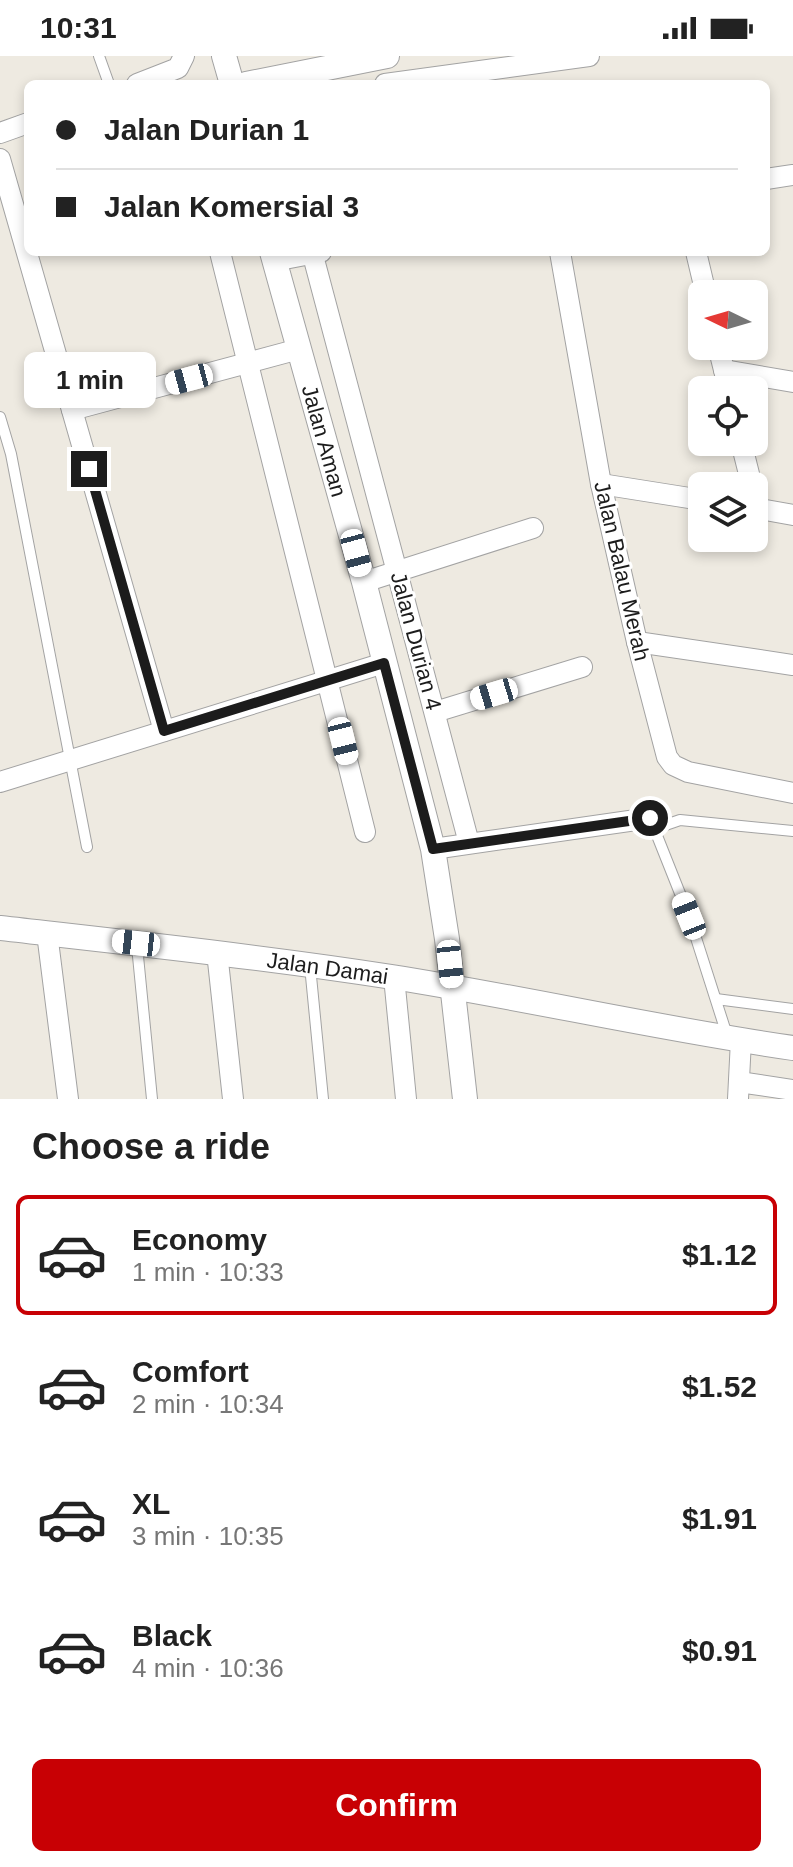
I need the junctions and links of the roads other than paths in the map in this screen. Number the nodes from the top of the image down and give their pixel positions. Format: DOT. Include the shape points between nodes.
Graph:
graph roads {
  1 [pos="99,56"];
  2 [pos="184,56"];
  3 [pos="224,56"];
  4 [pos="387,56"];
  5 [pos="589,56"];
  6 [pos="534,68"];
  7 [pos="108,80"];
  8 [pos="148,80"];
  9 [pos="231,80"];
  10 [pos="266,80"];
  11 [pos="422,80"];
  12 [pos="24,124"];
  13 [pos="0,133"];
  14 [pos="0,159"];
  15 [pos="793,175"];
  16 [pos="770,178"];
  17 [pos="24,243"];
  18 [pos="28,256"];
  19 [pos="221,256"];
  20 [pos="316,256"];
  21 [pos="561,256"];
  22 [pos="697,256"];
  23 [pos="273,257"];
  24 [pos="703,280"];
  25 [pos="299,349"];
  26 [pos="248,363"];
  27 [pos="768,381"];
  28 [pos="793,382"];
  29 [pos="72,410"];
  30 [pos="0,417"];
  31 [pos="601,484"];
  32 [pos="688,498"];
  33 [pos="768,508"];
  34 [pos="793,515"];
  35 [pos="533,528"];
  36 [pos="398,572"];
  37 [pos="364,582"];
  38 [pos="637,642"];
  39 [pos="384,663"];
  40 [pos="793,665"];
  41 [pos="582,667"];
  42 [pos="327,681"];
  43 [pos="435,712"];
  44 [pos="164,731"];
  45 [pos="70,760"];
  46 [pos="0,782"];
  47 [pos="793,793"];
  48 [pos="652,824"];
  49 [pos="793,831"];
  50 [pos="365,832"];
  51 [pos="469,843"];
  52 [pos="87,847"];
  53 [pos="433,849"];
  54 [pos="0,928"];
  55 [pos="47,933"];
  56 [pos="136,943"];
  57 [pos="217,952"];
  58 [pos="310,966"];
  59 [pos="394,977"];
  60 [pos="453,989"];
  61 [pos="716,999"];
  62 [pos="793,1009"];
  63 [pos="735,1039"];
  64 [pos="793,1048"];
  65 [pos="739,1090"];
  66 [pos="793,1090"];
  67 [pos="68,1099"];
  68 [pos="152,1099"];
  69 [pos="233,1099"];
  70 [pos="323,1099"];
  71 [pos="406,1099"];
  72 [pos="465,1099"];
  1 -- 7 [label="lane"];
  2 -- 8 [label="street" via="173,71"];
  3 -- 9 [label="street"];
  4 -- 10 [label="street"];
  5 -- 6 [label="street"];
  6 -- 11 [label="street"];
  12 -- 13 [label="street"];
  14 -- 17 [label="street"];
  15 -- 16 [label="street"];
  18 -- 29 [label="street"];
  19 -- 26 [label="street"];
  20 -- 36 [label="street, Jalan Durian 4"];
  21 -- 31 [label="street, Jalan Balau Merah"];
  22 -- 24 [label="street"];
  23 -- 25 [label="street, Jalan Aman"];
  25 -- 26 [label="street"];
  25 -- 37 [label="street, Jalan Aman"];
  26 -- 29 [label="street"];
  26 -- 42 [label="street"];
  27 -- 28 [label="street"];
  29 -- 44 [label="street"];
  30 -- 45 [label="lane"];
  31 -- 32 [label="street"];
  31 -- 38 [label="street, Jalan Balau Merah"];
  33 -- 34 [label="street"];
  35 -- 36 [label="street"];
  36 -- 37 [label="street"];
  36 -- 43 [label="street, Jalan Durian 4"];
  37 -- 39 [label="street, Jalan Aman"];
  38 -- 40 [label="street"];
  38 -- 47 [label="street, Jalan Balau Merah" via="673,765"];
  39 -- 42 [label="street"];
  39 -- 53 [label="street, Jalan Aman"];
  41 -- 43 [label="street"];
  42 -- 44 [label="street"];
  42 -- 50 [label="street"];
  43 -- 51 [label="street, Jalan Durian 4"];
  44 -- 45 [label="street"];
  45 -- 46 [label="street"];
  45 -- 52 [label="lane"];
  48 -- 49 [label="lane" via="680,820"];
  48 -- 51 [label="street"];
  48 -- 61 [label="lane"];
  51 -- 53 [label="street"];
  53 -- 60 [label="street, Jalan Aman"];
  54 -- 55 [label="street, Jalan Damai"];
  55 -- 56 [label="street, Jalan Damai"];
  55 -- 67 [label="street"];
  56 -- 57 [label="street, Jalan Damai"];
  56 -- 68 [label="lane"];
  57 -- 58 [label="street, Jalan Damai"];
  57 -- 69 [label="street"];
  58 -- 59 [label="street, Jalan Damai"];
  58 -- 70 [label="lane"];
  59 -- 60 [label="street, Jalan Damai"];
  59 -- 71 [label="street"];
  60 -- 63 [label="street, Jalan Damai"];
  60 -- 72 [label="street, Jalan Aman"];
  61 -- 62 [label="lane"];
  61 -- 63 [label="lane"];
  63 -- 64 [label="street, Jalan Damai"];
  63 -- 65 [label="street"];
  65 -- 66 [label="street"];
}
